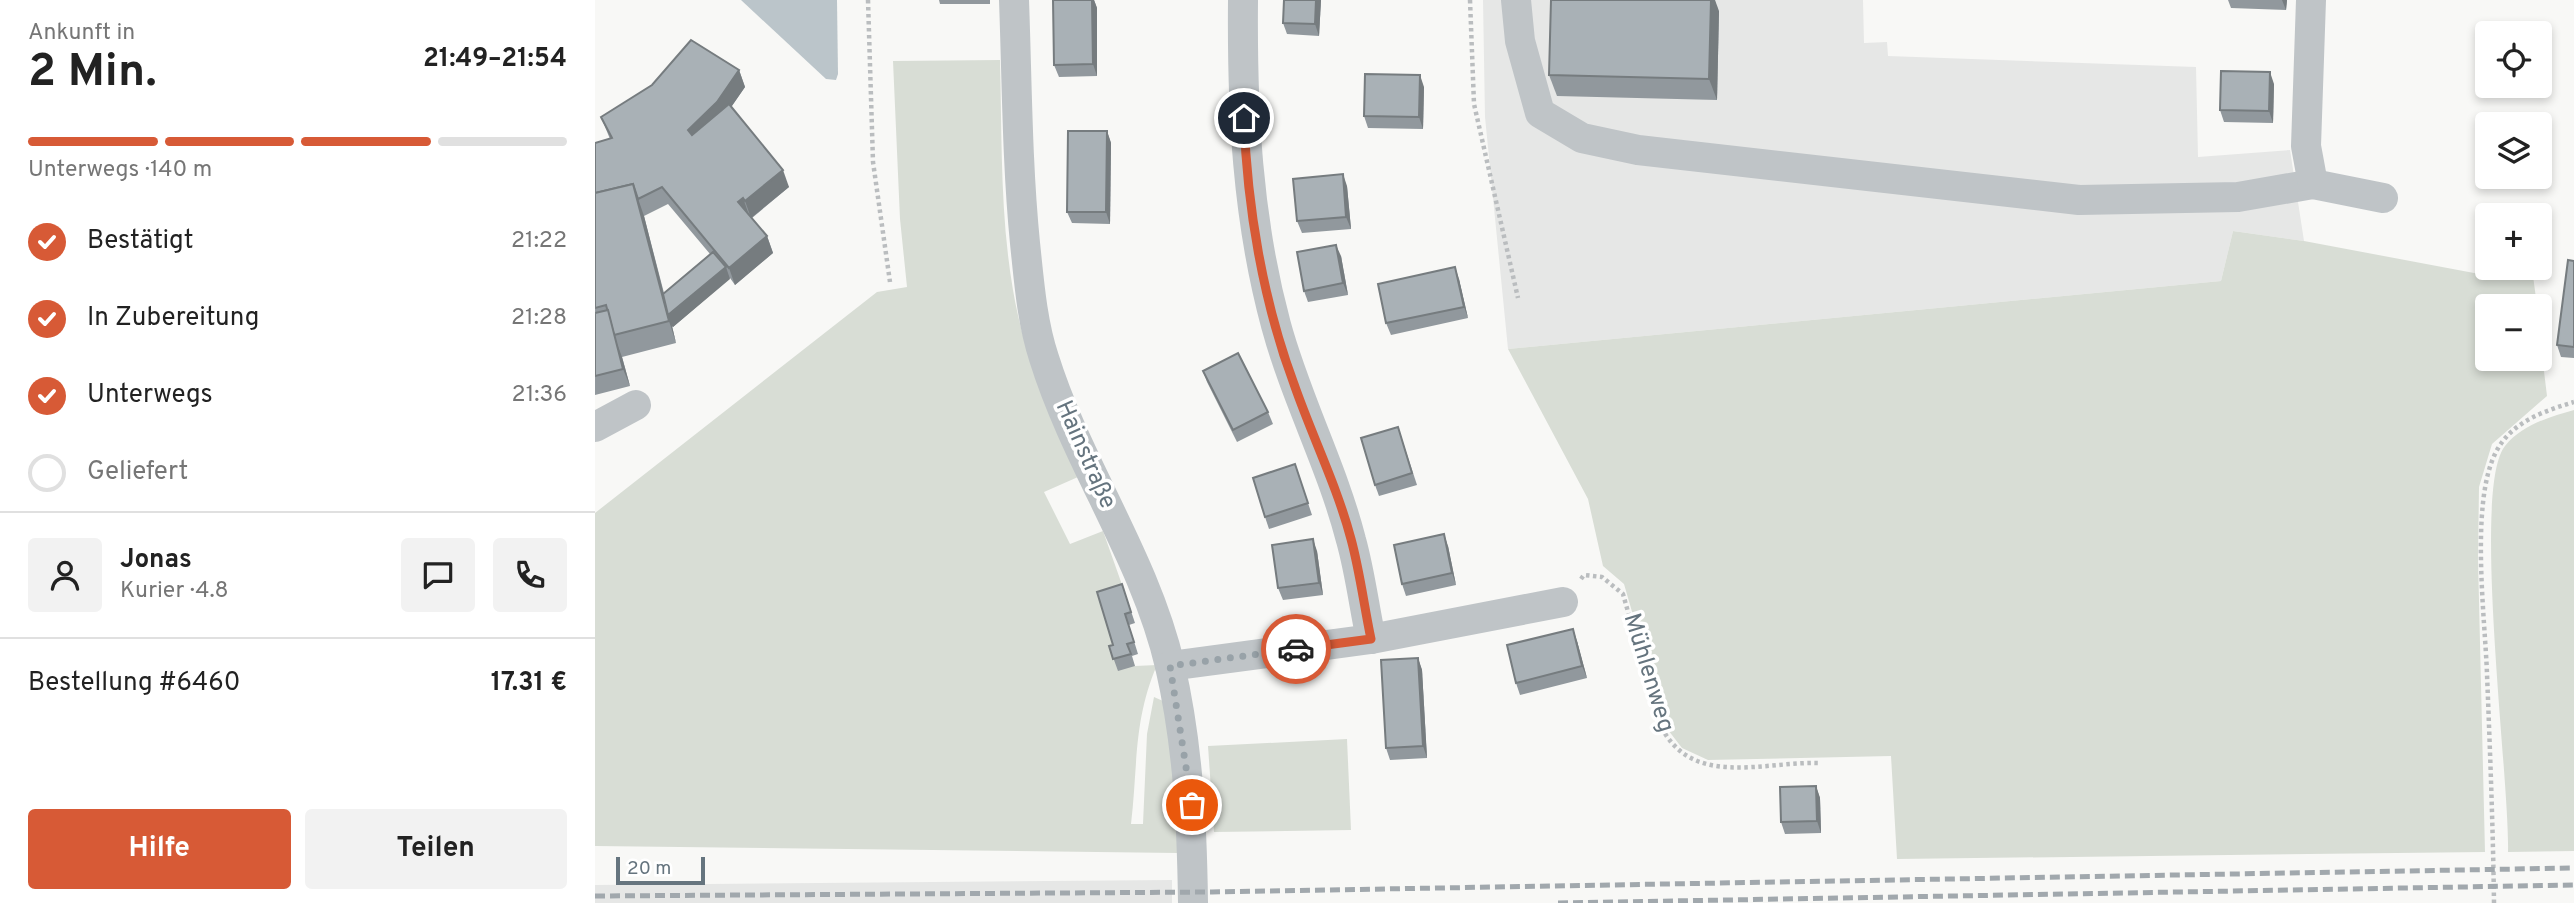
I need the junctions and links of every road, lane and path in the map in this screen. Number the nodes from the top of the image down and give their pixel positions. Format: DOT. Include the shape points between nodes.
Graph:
graph roads {
  1 [pos="868,0"];
  2 [pos="1014,0"];
  3 [pos="1243,0"];
  4 [pos="1470,0"];
  5 [pos="1516,0"];
  6 [pos="2311,0"];
  7 [pos="2313,184"];
  8 [pos="2383,198"];
  9 [pos="890,282"];
  10 [pos="1518,298"];
  11 [pos="2574,402"];
  12 [pos="636,405"];
  13 [pos="595,426"];
  14 [pos="1563,601"];
  15 [pos="1371,639"];
  16 [pos="1170,666"];
  17 [pos="1821,764"];
  18 [pos="1193,903"];
  19 [pos="2494,903"];
  1 -- 9 [label="path" via="873,162"];
  2 -- 16 [label="street, Hainstraße" via="1021,196 1029,282 1043,357 1148,600"];
  3 -- 15 [label="street" via="1246,161 1257,243 1293,383 1351,540"];
  4 -- 10 [label="path" via="1474,104"];
  5 -- 7 [label="street" via="1520,41 1540,113 1582,138 1638,150 2079,200 2238,197"];
  6 -- 7 [label="street" via="2306,146"];
  7 -- 8 [label="street"];
  11 -- 19 [label="path" via="2535,415 2515,429 2496,451 2487,479 2482,565"];
  12 -- 13 [label="street"];
  14 -- 15 [label="street"];
  14 -- 17 [label="path, Mühlenweg" via="1584,575 1602,577 1623,594 1659,722 1667,740 1694,762 1724,767"];
  15 -- 16 [label="street"];
  16 -- 18 [label="street, Hainstraße" via="1192,805"];
}
